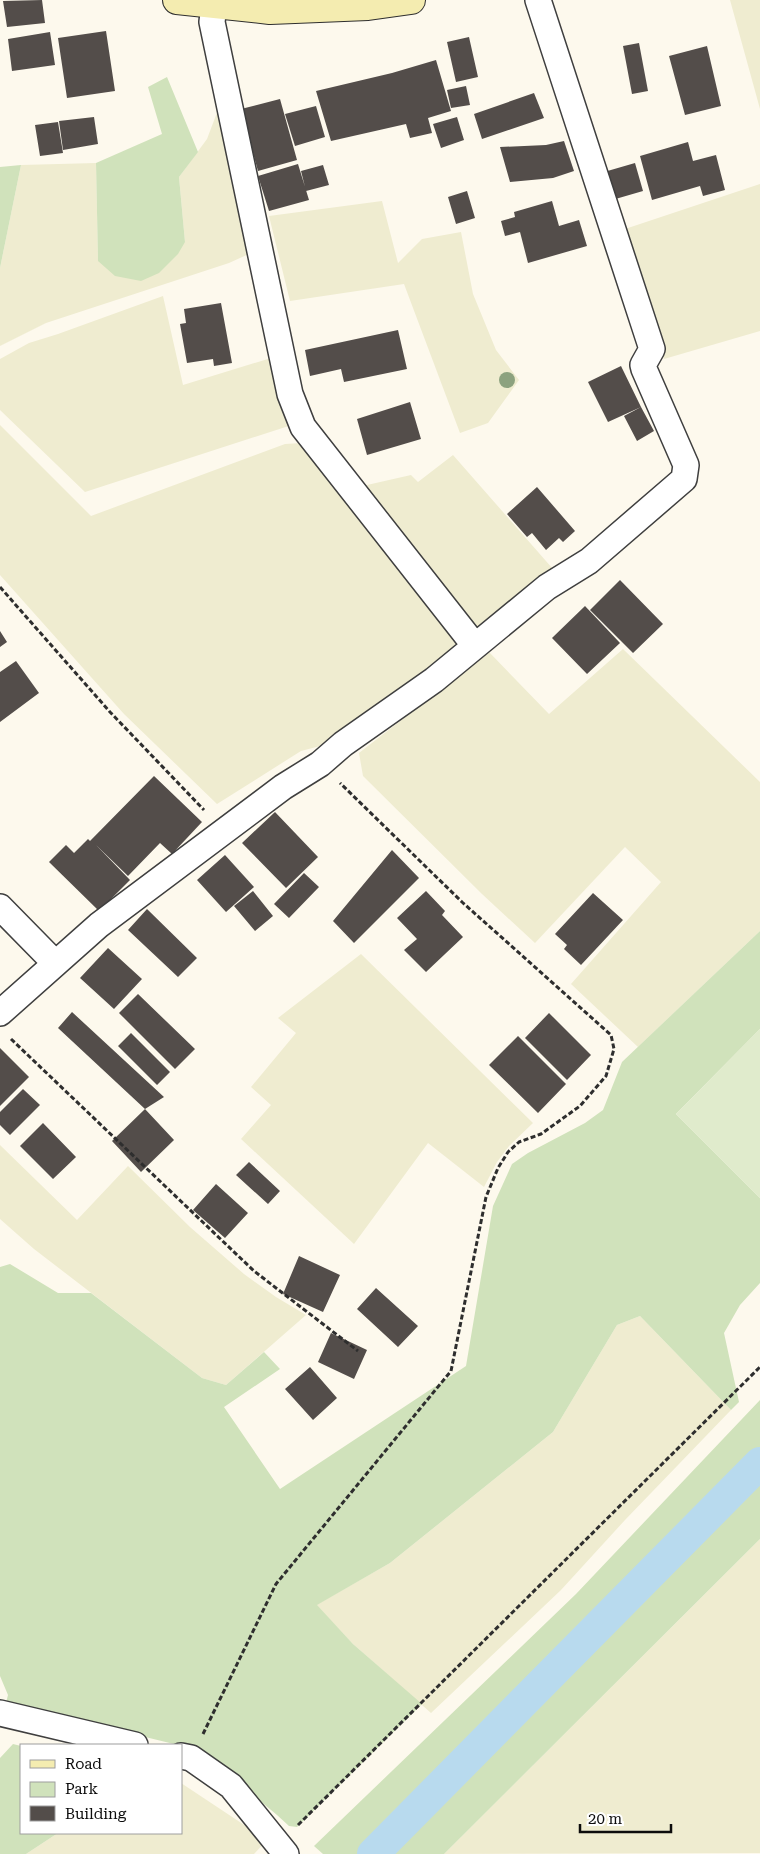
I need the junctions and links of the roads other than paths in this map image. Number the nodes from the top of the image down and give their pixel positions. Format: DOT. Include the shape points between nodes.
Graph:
graph roads {
  1 [pos="177,0"];
  2 [pos="412,0"];
  3 [pos="538,0"];
  4 [pos="214,5"];
  5 [pos="475,646"];
  6 [pos="0,907"];
  7 [pos="55,963"];
  8 [pos="4,1024"];
  9 [pos="0,1713"];
  10 [pos="131,1744"];
  11 [pos="186,1757"];
  12 [pos="282,1850"];
  1 -- 4 [label="main road"];
  2 -- 4 [label="main road" via="368,6 270,10"];
  3 -- 5 [label="street" via="652,349 644,369 686,465 684,478 589,561 547,587"];
  4 -- 5 [label="street" via="212,22 290,394 303,428"];
  5 -- 7 [label="street" via="320,764 223,831 99,925"];
  6 -- 7 [label="street"];
  7 -- 8 [label="street"];
  9 -- 10 [label="street"];
  11 -- 12 [label="street" via="231,1786"];
}
